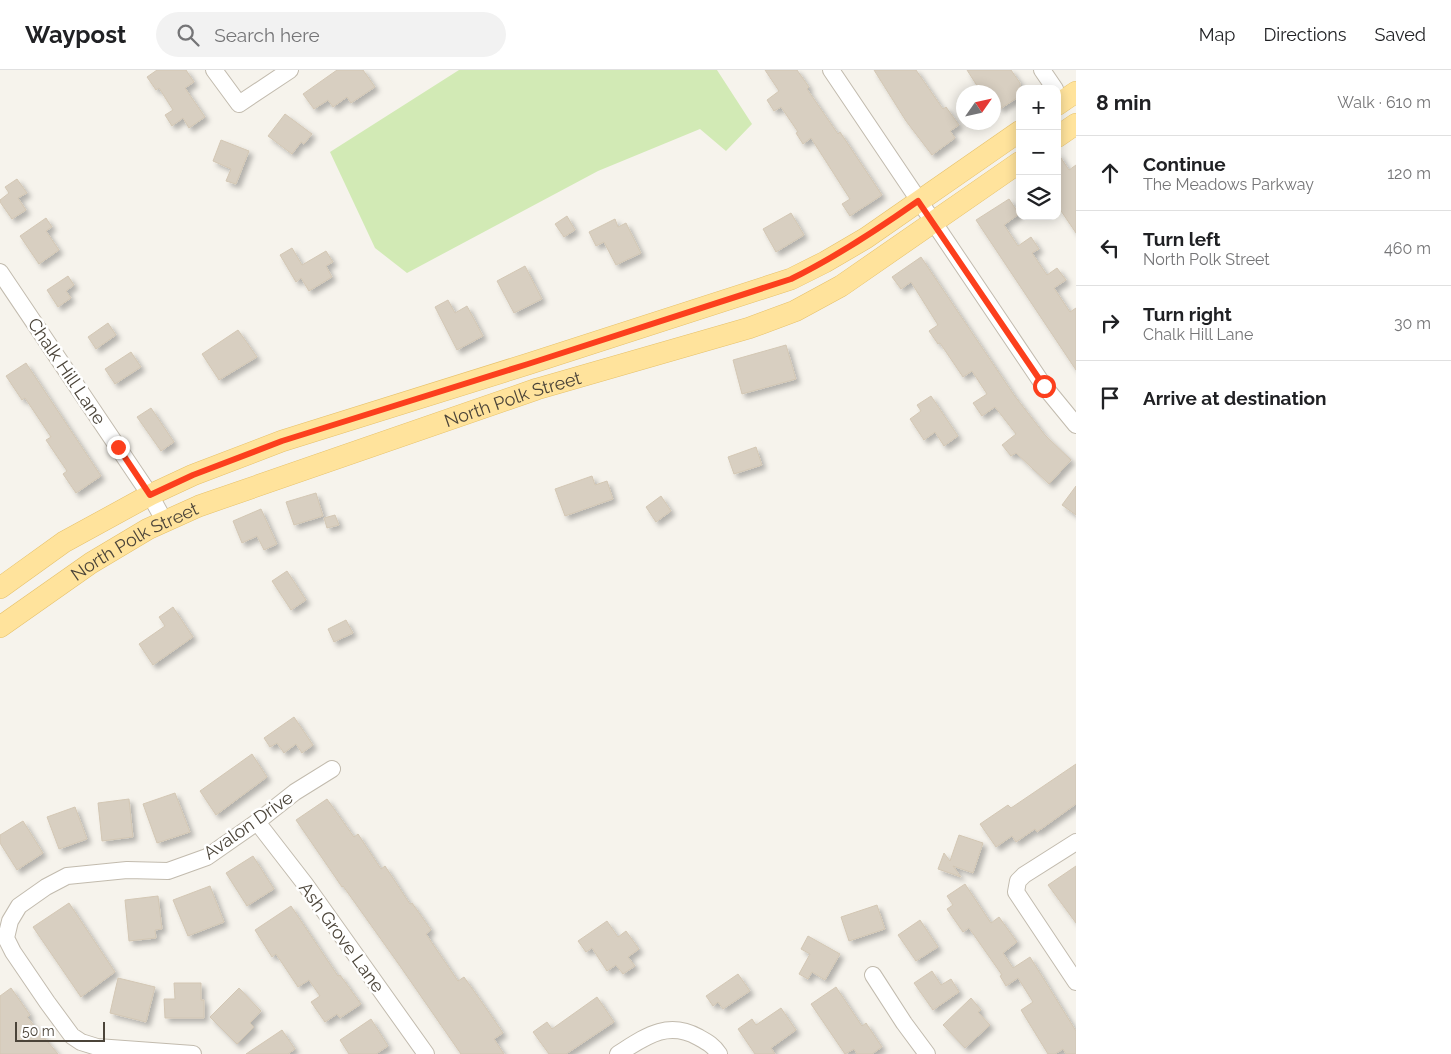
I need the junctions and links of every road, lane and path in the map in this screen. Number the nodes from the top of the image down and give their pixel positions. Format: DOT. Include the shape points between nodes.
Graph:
graph roads {
  1 [pos="214,70"];
  2 [pos="290,70"];
  3 [pos="831,70"];
  4 [pos="1042,70"];
  5 [pos="1062,96"];
  6 [pos="1076,119"];
  7 [pos="1076,124"];
  8 [pos="1016,134"];
  9 [pos="1061,134"];
  10 [pos="1016,165"];
  11 [pos="918,201"];
  12 [pos="932,222"];
  13 [pos="0,272"];
  14 [pos="528,364"];
  15 [pos="537,389"];
  16 [pos="1076,424"];
  17 [pos="150,495"];
  18 [pos="165,522"];
  19 [pos="0,588"];
  20 [pos="2,620"];
  21 [pos="332,769"];
  22 [pos="257,822"];
  23 [pos="1076,842"];
  24 [pos="873,975"];
  25 [pos="1076,982"];
  26 [pos="193,1054"];
  27 [pos="425,1054"];
  28 [pos="618,1054"];
  29 [pos="719,1054"];
  30 [pos="927,1054"];
  1 -- 2 [label="street" via="239,104"];
  3 -- 11 [label="street"];
  4 -- 5 [label="street"];
  5 -- 6 [label="street"];
  7 -- 9 [label="main road"];
  8 -- 11 [label="main road, North Polk Street"];
  10 -- 12 [label="main road, North Polk Street"];
  11 -- 12 [label="street"];
  11 -- 14 [label="main road, North Polk Street" via="866,238 791,279"];
  12 -- 15 [label="main road, North Polk Street" via="841,286 795,311 749,328"];
  12 -- 16 [label="street" via="1044,386"];
  13 -- 17 [label="street, Chalk Hill Lane"];
  14 -- 15 [label="main road"];
  14 -- 17 [label="main road, North Polk Street" via="282,441"];
  15 -- 18 [label="main road, North Polk Street" via="199,506"];
  17 -- 18 [label="street, Chalk Hill Lane"];
  17 -- 19 [label="main road, North Polk Street" via="64,542"];
  18 -- 20 [label="main road, North Polk Street" via="91,563"];
  21 -- 22 [label="street, Avalon Drive" via="295,792"];
  22 -- 26 [label="street, Avalon Drive" via="207,857 168,871 127,870 67,876 19,906 10,921 6,938 72,1036 97,1047"];
  22 -- 27 [label="street, Ash Grove Lane" via="305,884"];
  23 -- 25 [label="street" via="1024,874 1016,886 1016,892"];
  24 -- 30 [label="street"];
  28 -- 29 [label="street" via="643,1038 670,1029 686,1030 712,1044"];
}
